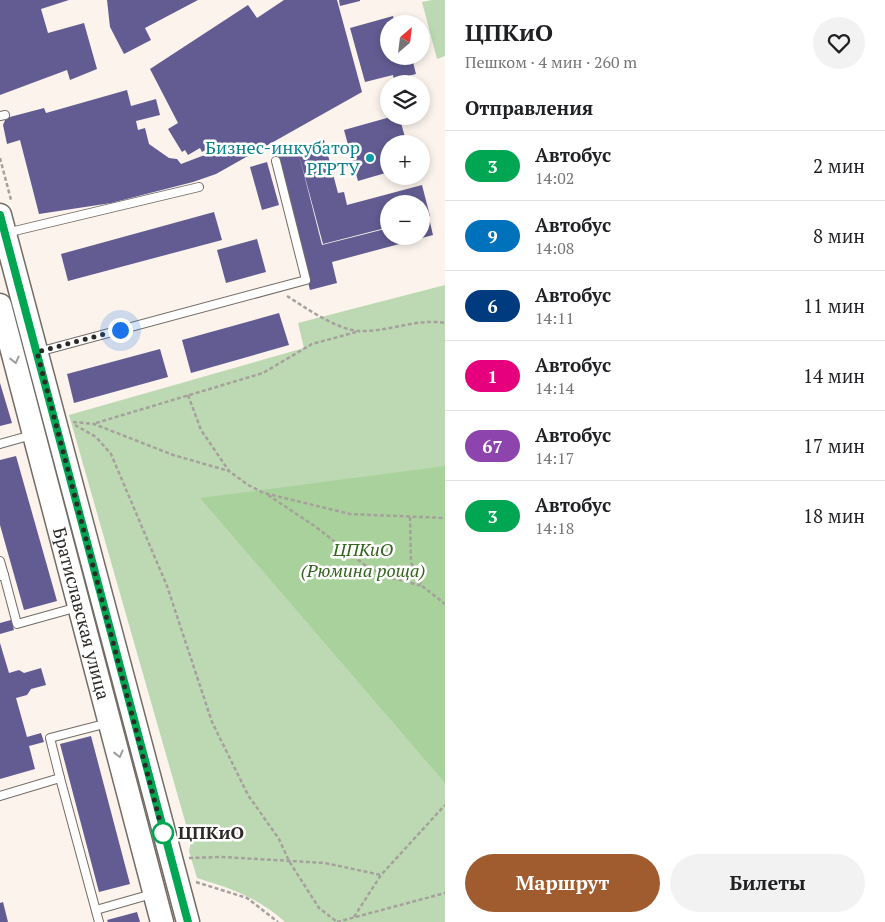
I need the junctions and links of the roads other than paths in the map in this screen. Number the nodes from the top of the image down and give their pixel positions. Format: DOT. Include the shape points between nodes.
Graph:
graph roads {
  1 [pos="276,161"];
  2 [pos="198,187"];
  3 [pos="2,224"];
  4 [pos="0,305"];
  5 [pos="37,352"];
  6 [pos="34,434"];
  7 [pos="0,444"];
  8 [pos="0,561"];
  9 [pos="2,575"];
  10 [pos="80,606"];
  11 [pos="111,722"];
  12 [pos="60,778"];
  13 [pos="0,796"];
  14 [pos="154,893"];
  15 [pos="96,910"];
  16 [pos="99,922"];
  17 [pos="162,922"];
  18 [pos="188,922"];
  1 -- 5 [label="lane" via="306,280"];
  2 -- 3 [label="lane"];
  3 -- 5 [label="street, Братиславская улица"];
  4 -- 6 [label="street, Братиславская улица, one-way"];
  5 -- 18 [label="street, Братиславская улица"];
  6 -- 7 [label="lane"];
  6 -- 10 [label="street, Братиславская улица"];
  8 -- 9 [label="lane"];
  9 -- 10 [label="lane" via="17,624"];
  10 -- 11 [label="street, Братиславская улица"];
  11 -- 12 [label="lane" via="50,738"];
  11 -- 14 [label="street, Братиславская улица, one-way"];
  12 -- 13 [label="lane"];
  12 -- 15 [label="lane"];
  14 -- 15 [label="lane"];
  14 -- 17 [label="street, Братиславская улица"];
  15 -- 16 [label="lane"];
}
